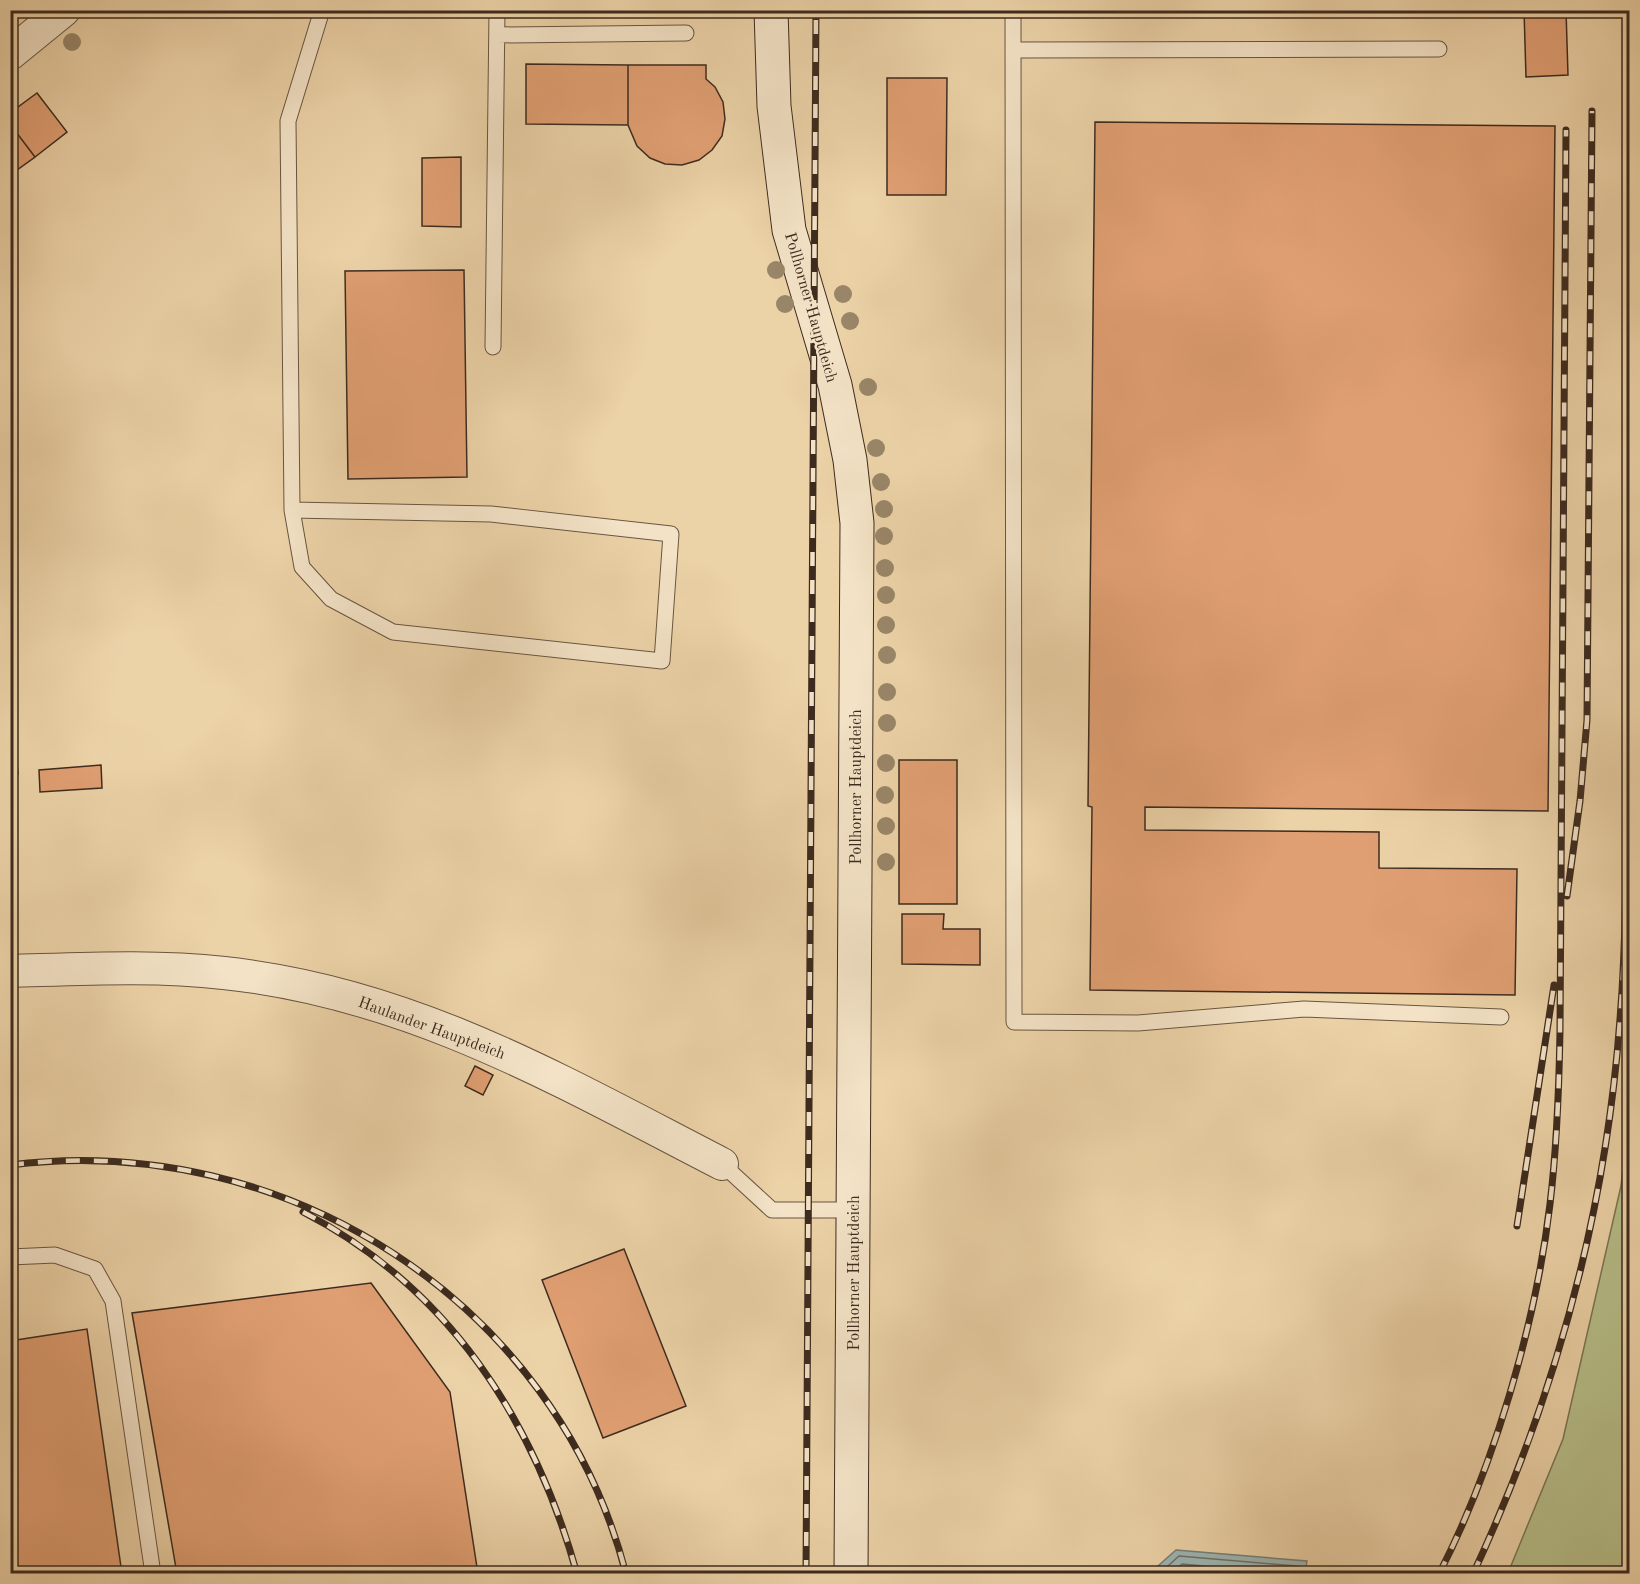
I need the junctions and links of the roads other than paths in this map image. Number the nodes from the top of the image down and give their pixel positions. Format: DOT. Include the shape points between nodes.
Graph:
graph roads {
  1 [pos="64,10"];
  2 [pos="322,10"];
  3 [pos="497,10"];
  4 [pos="771,10"];
  5 [pos="1013,10"];
  6 [pos="686,33"];
  7 [pos="497,35"];
  8 [pos="1439,49"];
  9 [pos="1013,50"];
  10 [pos="10,54"];
  11 [pos="493,347"];
  12 [pos="292,510"];
  13 [pos="10,971"];
  14 [pos="1501,1017"];
  15 [pos="722,1164"];
  16 [pos="853,1210"];
  17 [pos="10,1257"];
  18 [pos="153,1574"];
  19 [pos="851,1574"];
  1 -- 10 [label="street"];
  2 -- 12 [label="lane" via="288,121"];
  3 -- 7 [label="lane"];
  4 -- 16 [label="main road, Pollhorner Hauptdeich" via="774,106 789,230 835,385 850,460 857,523"];
  5 -- 9 [label="lane"];
  6 -- 7 [label="lane"];
  7 -- 11 [label="lane"];
  8 -- 9 [label="lane"];
  9 -- 14 [label="lane" via="1014,1022 1138,1023 1304,1009"];
  12 -- 12 [label="lane" via="491,514 671,534 662,661 393,632 331,598 302,567"];
  13 -- 15 [label="street, Haulander Hauptdeich" via="171,969 284,982 342,995 403,1013 524,1061"];
  15 -- 16 [label="lane" via="772,1210"];
  16 -- 19 [label="main road, Pollhorner Hauptdeich"];
  17 -- 18 [label="lane" via="56,1255 95,1269 113,1301"];
}
